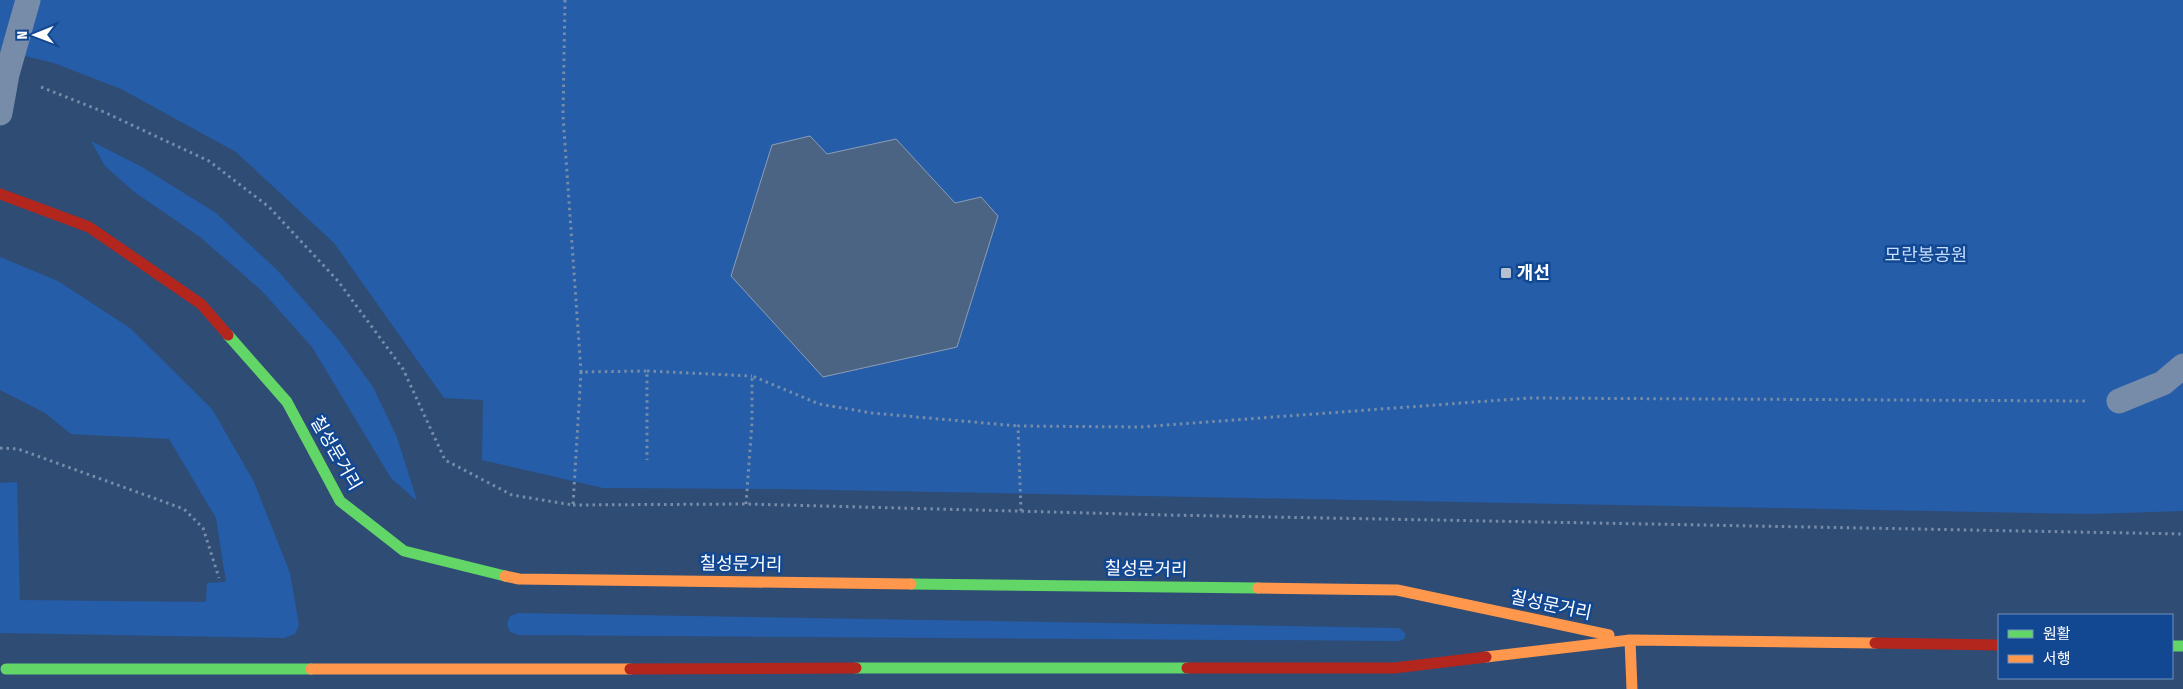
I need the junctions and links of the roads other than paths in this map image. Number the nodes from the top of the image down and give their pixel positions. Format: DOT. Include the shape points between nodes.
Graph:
graph roads {
  1 [pos="28,0"];
  2 [pos="0,113"];
  3 [pos="0,194"];
  4 [pos="2183,366"];
  5 [pos="2119,401"];
  6 [pos="1630,640"];
  7 [pos="1998,645"];
  8 [pos="6,669"];
  9 [pos="1632,689"];
  1 -- 2 [label="lane" via="7,74"];
  3 -- 6 [label="main road, 칠성문거리" via="89,227 202,304 287,402 340,501 404,551 518,579 1397,590"];
  4 -- 5 [label="lane" via="2163,383"];
  6 -- 7 [label="main road, 칠성문거리"];
  6 -- 8 [label="main road, 칠성문거리" via="1394,668"];
  6 -- 9 [label="main road"];
}
